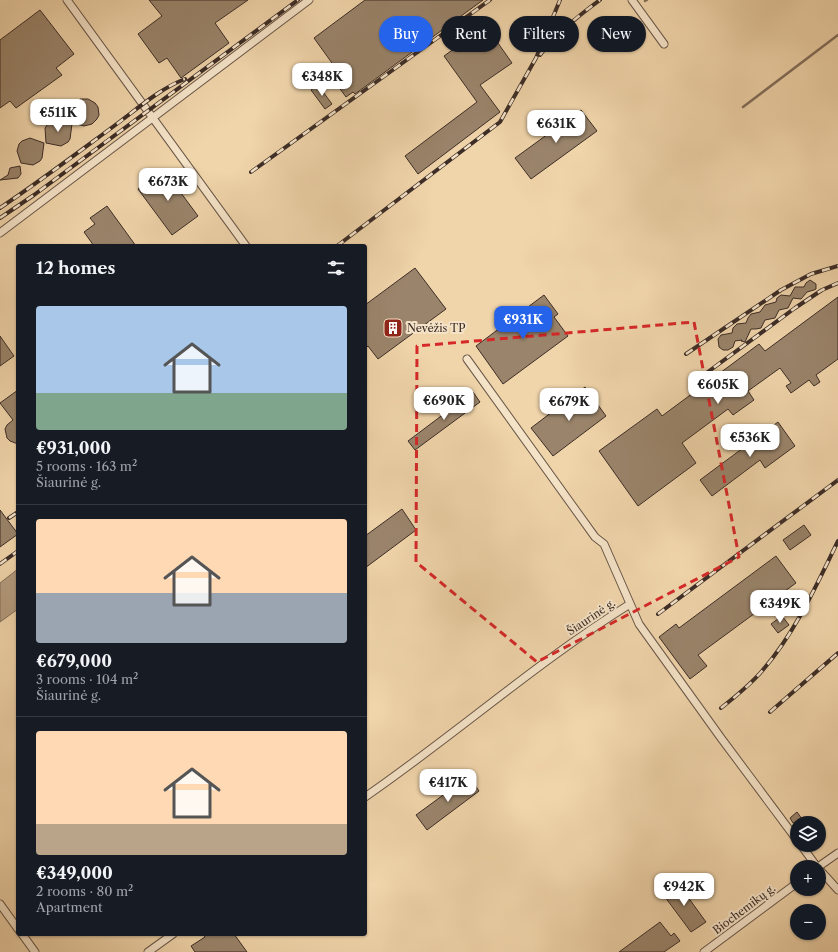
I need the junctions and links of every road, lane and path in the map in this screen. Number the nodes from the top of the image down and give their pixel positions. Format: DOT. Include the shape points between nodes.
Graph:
graph roads {
  1 [pos="66,0"];
  2 [pos="309,0"];
  3 [pos="632,0"];
  4 [pos="664,44"];
  5 [pos="153,118"];
  6 [pos="0,233"];
  7 [pos="245,244"];
  8 [pos="467,359"];
  9 [pos="630,604"];
  10 [pos="367,796"];
  11 [pos="790,831"];
  12 [pos="838,853"];
  13 [pos="826,862"];
  14 [pos="826,877"];
  15 [pos="790,888"];
  16 [pos="838,890"];
  17 [pos="0,904"];
  18 [pos="16,925"];
  19 [pos="23,936"];
  20 [pos="170,936"];
  21 [pos="35,952"];
  22 [pos="148,952"];
  23 [pos="704,952"];
  1 -- 5 [label="street"];
  2 -- 5 [label="street"];
  3 -- 4 [label="street"];
  5 -- 6 [label="street"];
  5 -- 7 [label="street"];
  8 -- 9 [label="street, Šiaurinė g." via="595,537 604,544"];
  9 -- 10 [label="street, Šiaurinė g." via="519,681"];
  9 -- 11 [label="street" via="639,624"];
  12 -- 13 [label="street"];
  14 -- 16 [label="street"];
  15 -- 23 [label="street, Biochemikų g."];
  17 -- 18 [label="street"];
  19 -- 21 [label="street"];
  20 -- 22 [label="street"];
}
